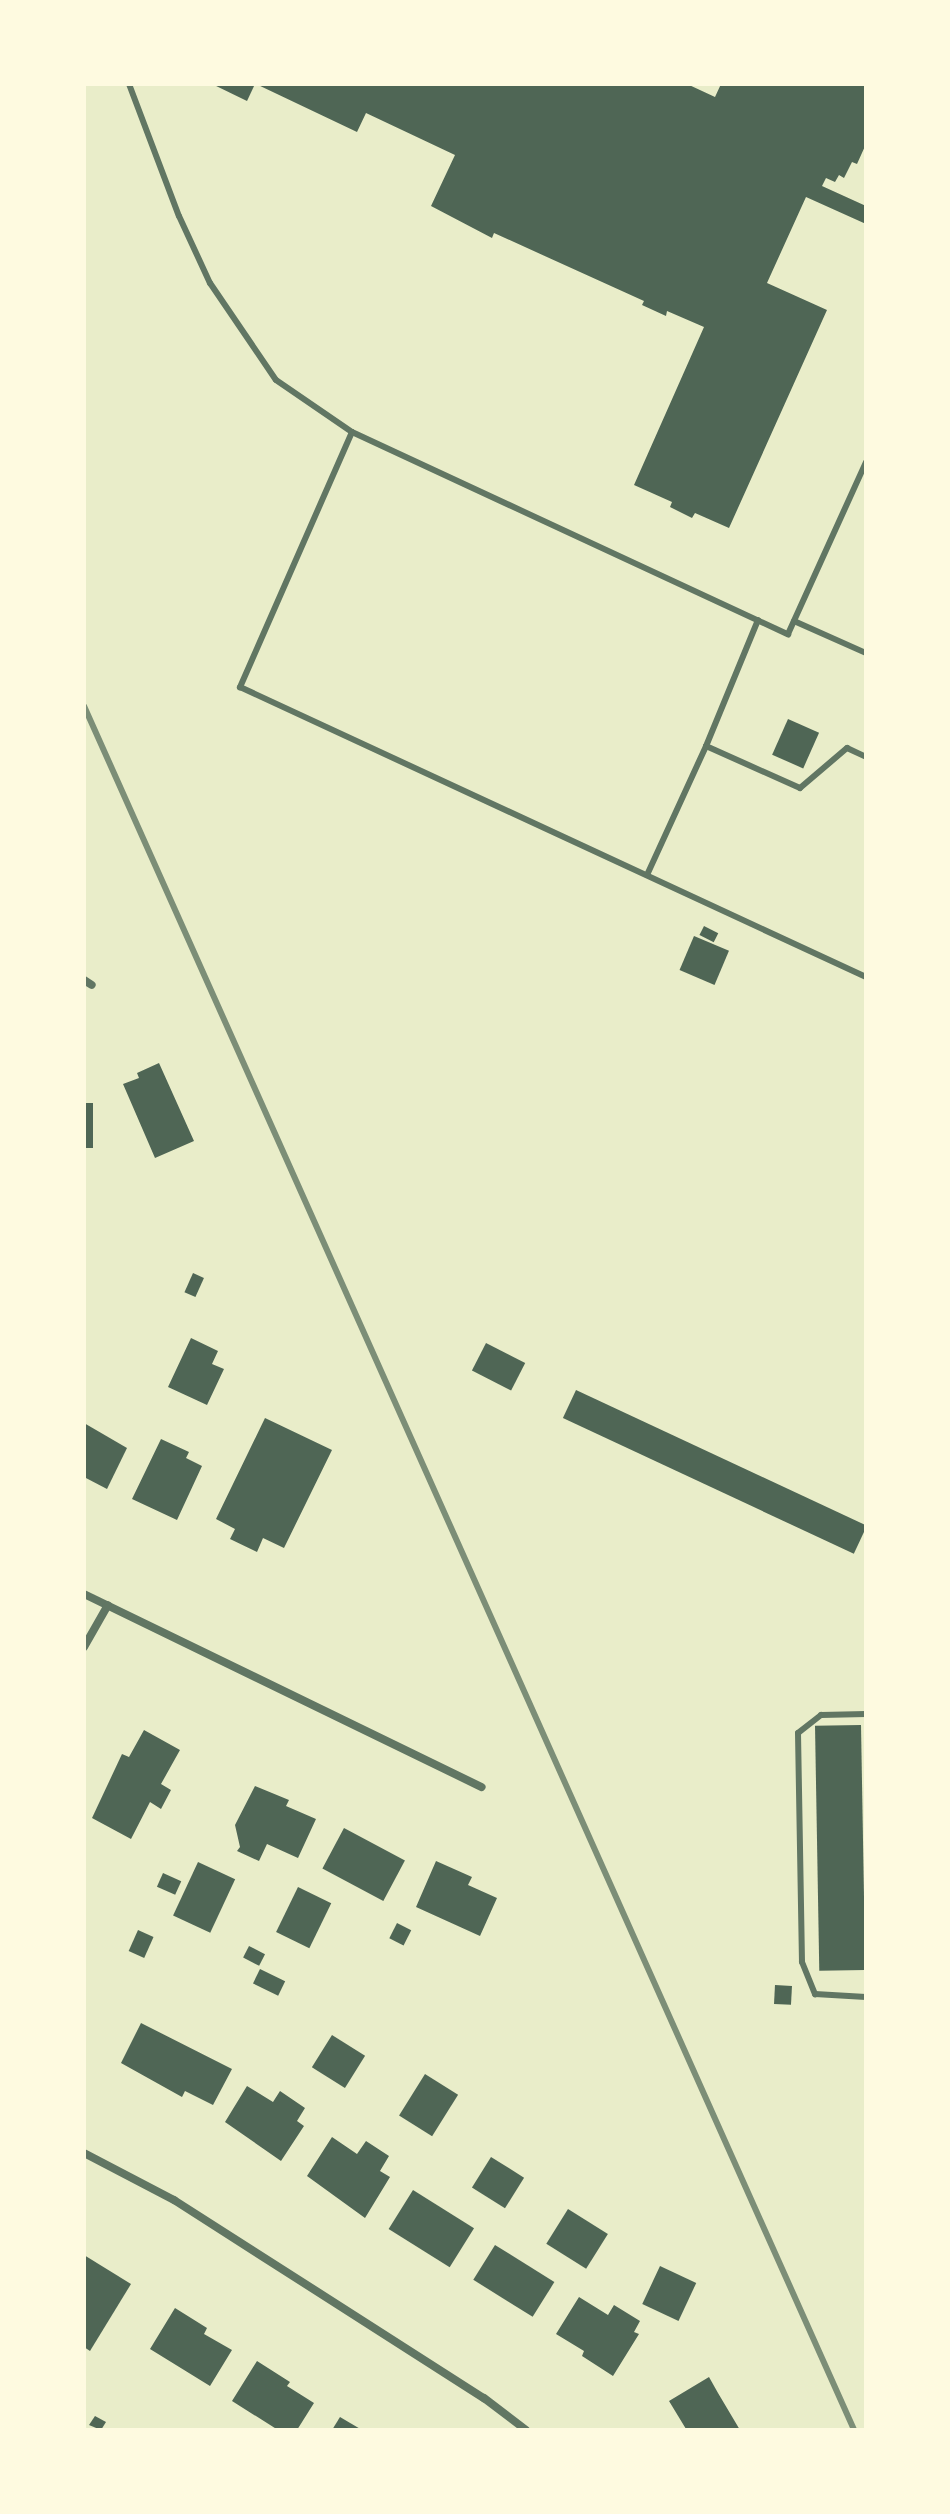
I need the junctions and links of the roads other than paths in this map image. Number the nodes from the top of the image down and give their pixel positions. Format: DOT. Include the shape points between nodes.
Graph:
graph roads {
  1 [pos="129,84"];
  2 [pos="352,432"];
  3 [pos="866,462"];
  4 [pos="758,620"];
  5 [pos="794,621"];
  6 [pos="866,653"];
  7 [pos="706,746"];
  8 [pos="866,757"];
  9 [pos="647,875"];
  10 [pos="866,977"];
  11 [pos="84,1594"];
  12 [pos="108,1605"];
  13 [pos="84,1647"];
  14 [pos="866,1714"];
  15 [pos="482,1787"];
  16 [pos="866,1997"];
  17 [pos="84,2153"];
  18 [pos="526,2430"];
  1 -- 2 [label="lane" via="210,283 276,380"];
  2 -- 4 [label="lane"];
  2 -- 9 [label="lane" via="240,687"];
  3 -- 5 [label="lane"];
  4 -- 5 [label="lane" via="788,634"];
  4 -- 7 [label="lane"];
  5 -- 6 [label="lane"];
  7 -- 8 [label="lane" via="800,788 847,748"];
  7 -- 9 [label="lane"];
  9 -- 10 [label="lane"];
  11 -- 12 [label="street"];
  12 -- 13 [label="street"];
  12 -- 15 [label="street"];
  14 -- 16 [label="lane" via="821,1715 798,1733 802,1962 815,1994"];
  17 -- 18 [label="street" via="174,2200"];
}
